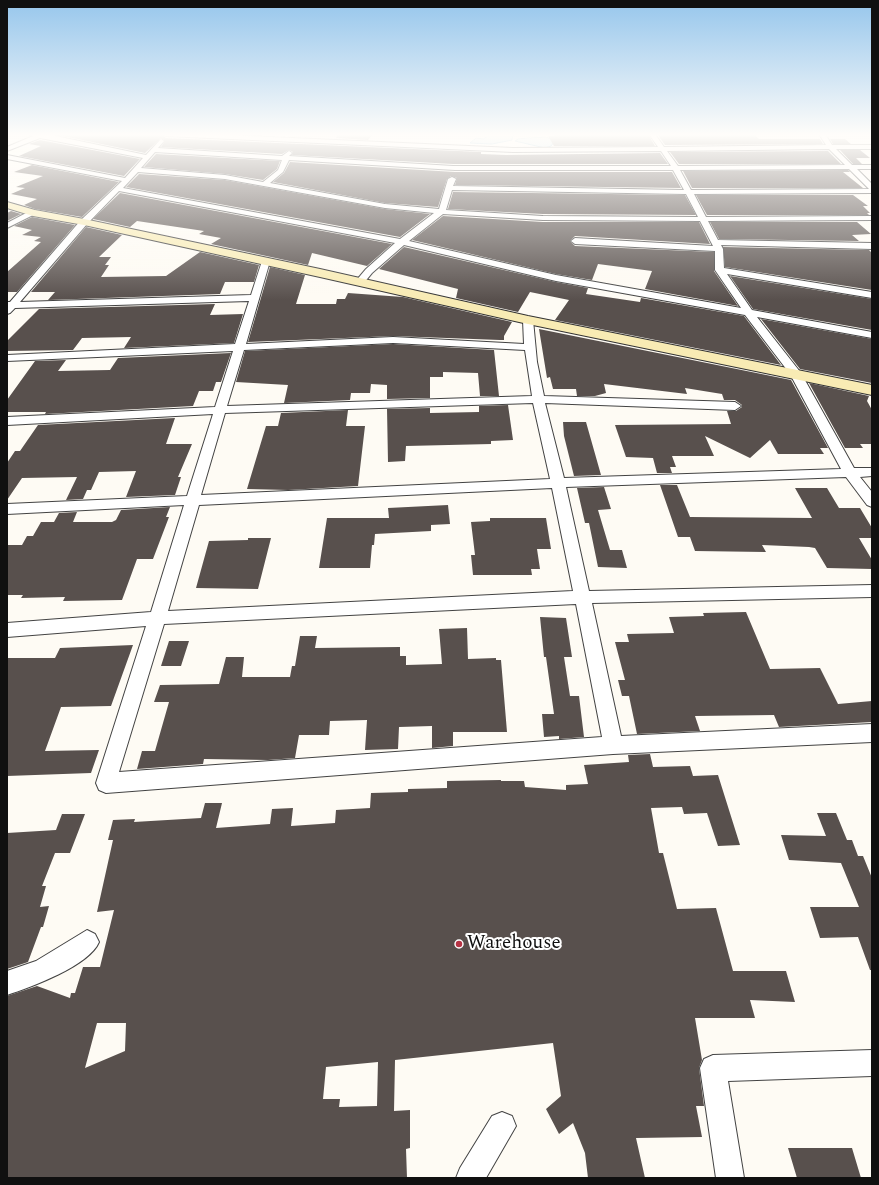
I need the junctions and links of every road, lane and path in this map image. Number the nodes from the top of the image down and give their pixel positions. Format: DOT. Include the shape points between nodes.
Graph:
graph roads {
  1 [pos="118,189"];
  2 [pos="120,189"];
  3 [pos="299,189"];
  4 [pos="449,189"];
  5 [pos="527,189"];
  6 [pos="688,189"];
  7 [pos="872,190"];
  8 [pos="689,192"];
  9 [pos="7,205"];
  10 [pos="442,211"];
  11 [pos="32,213"];
  12 [pos="872,218"];
  13 [pos="703,219"];
  14 [pos="84,222"];
  15 [pos="7,226"];
  16 [pos="575,241"];
  17 [pos="402,242"];
  18 [pos="716,246"];
  19 [pos="872,246"];
  20 [pos="266,262"];
  21 [pos="720,270"];
  22 [pos="360,282"];
  23 [pos="872,295"];
  24 [pos="254,298"];
  25 [pos="9,307"];
  26 [pos="748,312"];
  27 [pos="528,320"];
  28 [pos="872,336"];
  29 [pos="239,347"];
  30 [pos="528,347"];
  31 [pos="7,358"];
  32 [pos="795,373"];
  33 [pos="872,390"];
  34 [pos="537,399"];
  35 [pos="734,406"];
  36 [pos="220,410"];
  37 [pos="7,421"];
  38 [pos="849,472"];
  39 [pos="872,472"];
  40 [pos="558,483"];
  41 [pos="191,502"];
  42 [pos="872,502"];
  43 [pos="7,509"];
  44 [pos="872,591"];
  45 [pos="583,597"];
  46 [pos="158,618"];
  47 [pos="7,630"];
  48 [pos="872,734"];
  49 [pos="613,745"];
  50 [pos="87,942"];
  51 [pos="7,983"];
  52 [pos="872,1063"];
  53 [pos="502,1126"];
  54 [pos="470,1178"];
  55 [pos="730,1178"];
  1 -- 14 [label="street"];
  2 -- 17 [label="street"];
  3 -- 10 [label="street" via="385,206"];
  4 -- 10 [label="street"];
  5 -- 8 [label="street"];
  6 -- 8 [label="street"];
  7 -- 8 [label="street"];
  8 -- 13 [label="street"];
  9 -- 11 [label="main road"];
  10 -- 13 [label="street" via="543,218"];
  10 -- 17 [label="street"];
  11 -- 14 [label="main road"];
  11 -- 15 [label="street"];
  12 -- 13 [label="street"];
  13 -- 18 [label="street"];
  14 -- 20 [label="main road"];
  14 -- 25 [label="street"];
  16 -- 18 [label="street"];
  17 -- 22 [label="street"];
  17 -- 26 [label="street" via="556,278"];
  18 -- 19 [label="street"];
  18 -- 21 [label="street"];
  20 -- 22 [label="main road"];
  20 -- 24 [label="street"];
  21 -- 23 [label="street"];
  21 -- 26 [label="street"];
  22 -- 27 [label="main road"];
  24 -- 25 [label="street"];
  24 -- 29 [label="street"];
  26 -- 28 [label="street"];
  26 -- 32 [label="street"];
  27 -- 30 [label="street"];
  27 -- 32 [label="main road"];
  29 -- 30 [label="street" via="393,340"];
  29 -- 31 [label="street"];
  29 -- 36 [label="street"];
  30 -- 34 [label="street"];
  32 -- 33 [label="main road"];
  32 -- 38 [label="street"];
  34 -- 35 [label="street"];
  34 -- 36 [label="street"];
  34 -- 40 [label="street"];
  36 -- 37 [label="street"];
  36 -- 41 [label="street"];
  38 -- 39 [label="street"];
  38 -- 40 [label="street"];
  38 -- 42 [label="street"];
  40 -- 41 [label="street"];
  40 -- 45 [label="street"];
  41 -- 43 [label="street"];
  41 -- 46 [label="street"];
  44 -- 45 [label="street"];
  45 -- 46 [label="street"];
  45 -- 49 [label="street"];
  46 -- 47 [label="street"];
  46 -- 49 [label="street" via="106,783"];
  48 -- 49 [label="street"];
  50 -- 51 [label="street" via="42,971"];
  52 -- 55 [label="street" via="713,1068"];
  53 -- 54 [label="street"];
}
